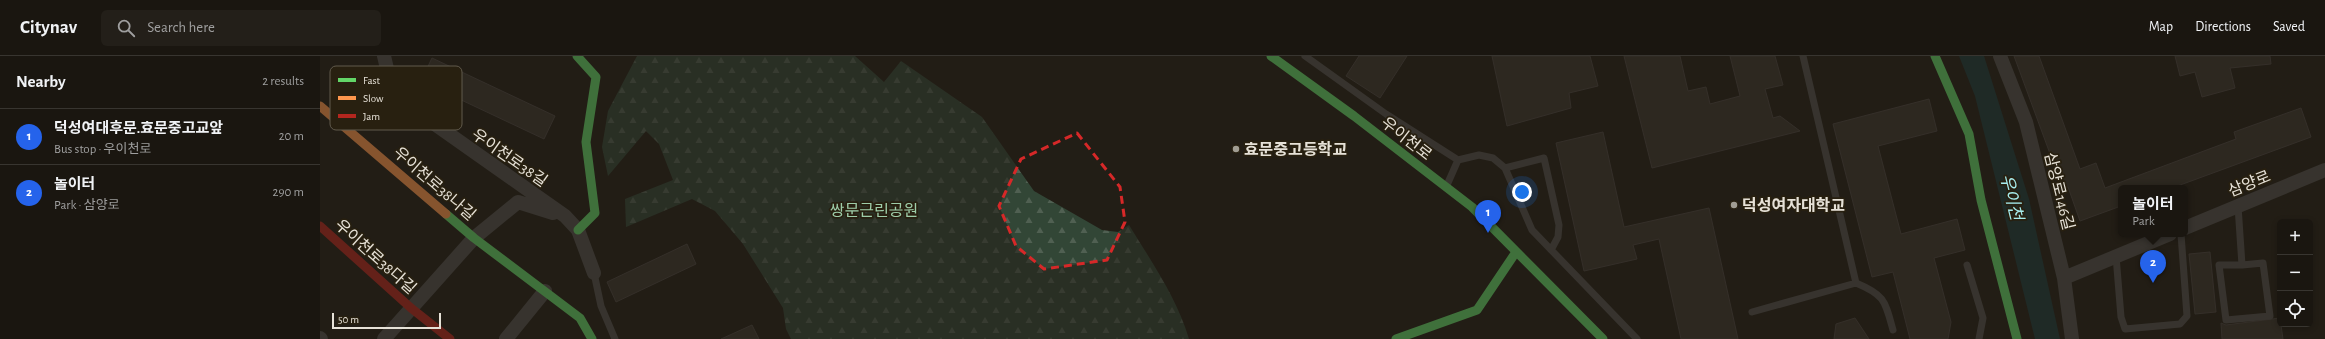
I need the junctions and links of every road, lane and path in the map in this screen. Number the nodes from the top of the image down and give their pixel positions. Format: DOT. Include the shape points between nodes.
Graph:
graph roads {
  1 [pos="384,56"];
  2 [pos="576,56"];
  3 [pos="1271,56"];
  4 [pos="1306,56"];
  5 [pos="1803,56"];
  6 [pos="1935,56"];
  7 [pos="2000,56"];
  8 [pos="386,66"];
  9 [pos="320,106"];
  10 [pos="330,115"];
  11 [pos="348,130"];
  12 [pos="443,130"];
  13 [pos="1458,160"];
  14 [pos="1505,168"];
  15 [pos="2325,170"];
  16 [pos="1446,187"];
  17 [pos="2238,206"];
  18 [pos="565,216"];
  19 [pos="320,226"];
  20 [pos="2188,227"];
  21 [pos="578,230"];
  22 [pos="2163,237"];
  23 [pos="2180,237"];
  24 [pos="474,238"];
  25 [pos="1551,250"];
  26 [pos="1516,252"];
  27 [pos="2116,256"];
  28 [pos="1967,265"];
  29 [pos="2242,265"];
  30 [pos="594,273"];
  31 [pos="2064,278"];
  32 [pos="1856,283"];
  33 [pos="545,292"];
  34 [pos="411,308"];
  35 [pos="1752,312"];
  36 [pos="1893,330"];
  37 [pos="1401,338"];
  38 [pos="384,339"];
  39 [pos="450,339"];
  40 [pos="506,339"];
  41 [pos="592,339"];
  42 [pos="615,339"];
  43 [pos="1603,339"];
  44 [pos="1637,339"];
  45 [pos="1979,339"];
  46 [pos="2017,339"];
  47 [pos="2072,339"];
  1 -- 8 [label="street, 우이천로38길"];
  2 -- 21 [label="street" via="596,77 586,142 595,213"];
  3 -- 16 [label="street, 우이천로"];
  4 -- 13 [label="lane" via="1386,114"];
  5 -- 32 [label="lane"];
  6 -- 46 [label="street" via="1969,134 1981,200"];
  7 -- 31 [label="street, 삼양로146길" via="2026,122"];
  9 -- 10 [label="street, 우이천로38나길"];
  11 -- 24 [label="street, 우이천로38나길"];
  12 -- 18 [label="street, 우이천로38길"];
  13 -- 14 [label="lane" via="1479,155 1493,158"];
  13 -- 16 [label="lane"];
  14 -- 25 [label="lane" via="1532,230"];
  14 -- 25 [label="lane" via="1544,158 1559,225 1558,237"];
  15 -- 17 [label="street, 삼양로"];
  16 -- 26 [label="street, 우이천로" via="1472,207"];
  17 -- 20 [label="street, 삼양로"];
  17 -- 29 [label="lane"];
  18 -- 21 [label="street, 우이천로38길"];
  18 -- 24 [label="street, 우이천로38나길" via="518,202"];
  19 -- 34 [label="street, 우이천로38다길"];
  21 -- 30 [label="street"];
  22 -- 27 [label="street"];
  23 -- 27 [label="lane" via="2186,316 2180,324 2125,329 2121,317"];
  24 -- 33 [label="street, 우이천로38나길"];
  24 -- 34 [label="street, 우이천로38나길"];
  25 -- 44 [label="lane"];
  26 -- 37 [label="street" via="1477,310"];
  26 -- 43 [label="street, 우이천로"];
  27 -- 31 [label="street"];
  28 -- 45 [label="lane" via="1983,318"];
  29 -- 29 [label="lane" via="2219,265 2226,320 2270,316 2263,263"];
  30 -- 42 [label="lane" via="601,306"];
  31 -- 47 [label="street, 삼양로146길"];
  32 -- 35 [label="lane"];
  32 -- 36 [label="lane" via="1873,290 1885,302"];
  33 -- 40 [label="street"];
  33 -- 41 [label="street, 우이천로38나길" via="580,318"];
  34 -- 38 [label="street, 우이천로38나길"];
  34 -- 39 [label="street, 우이천로38다길"];
}
